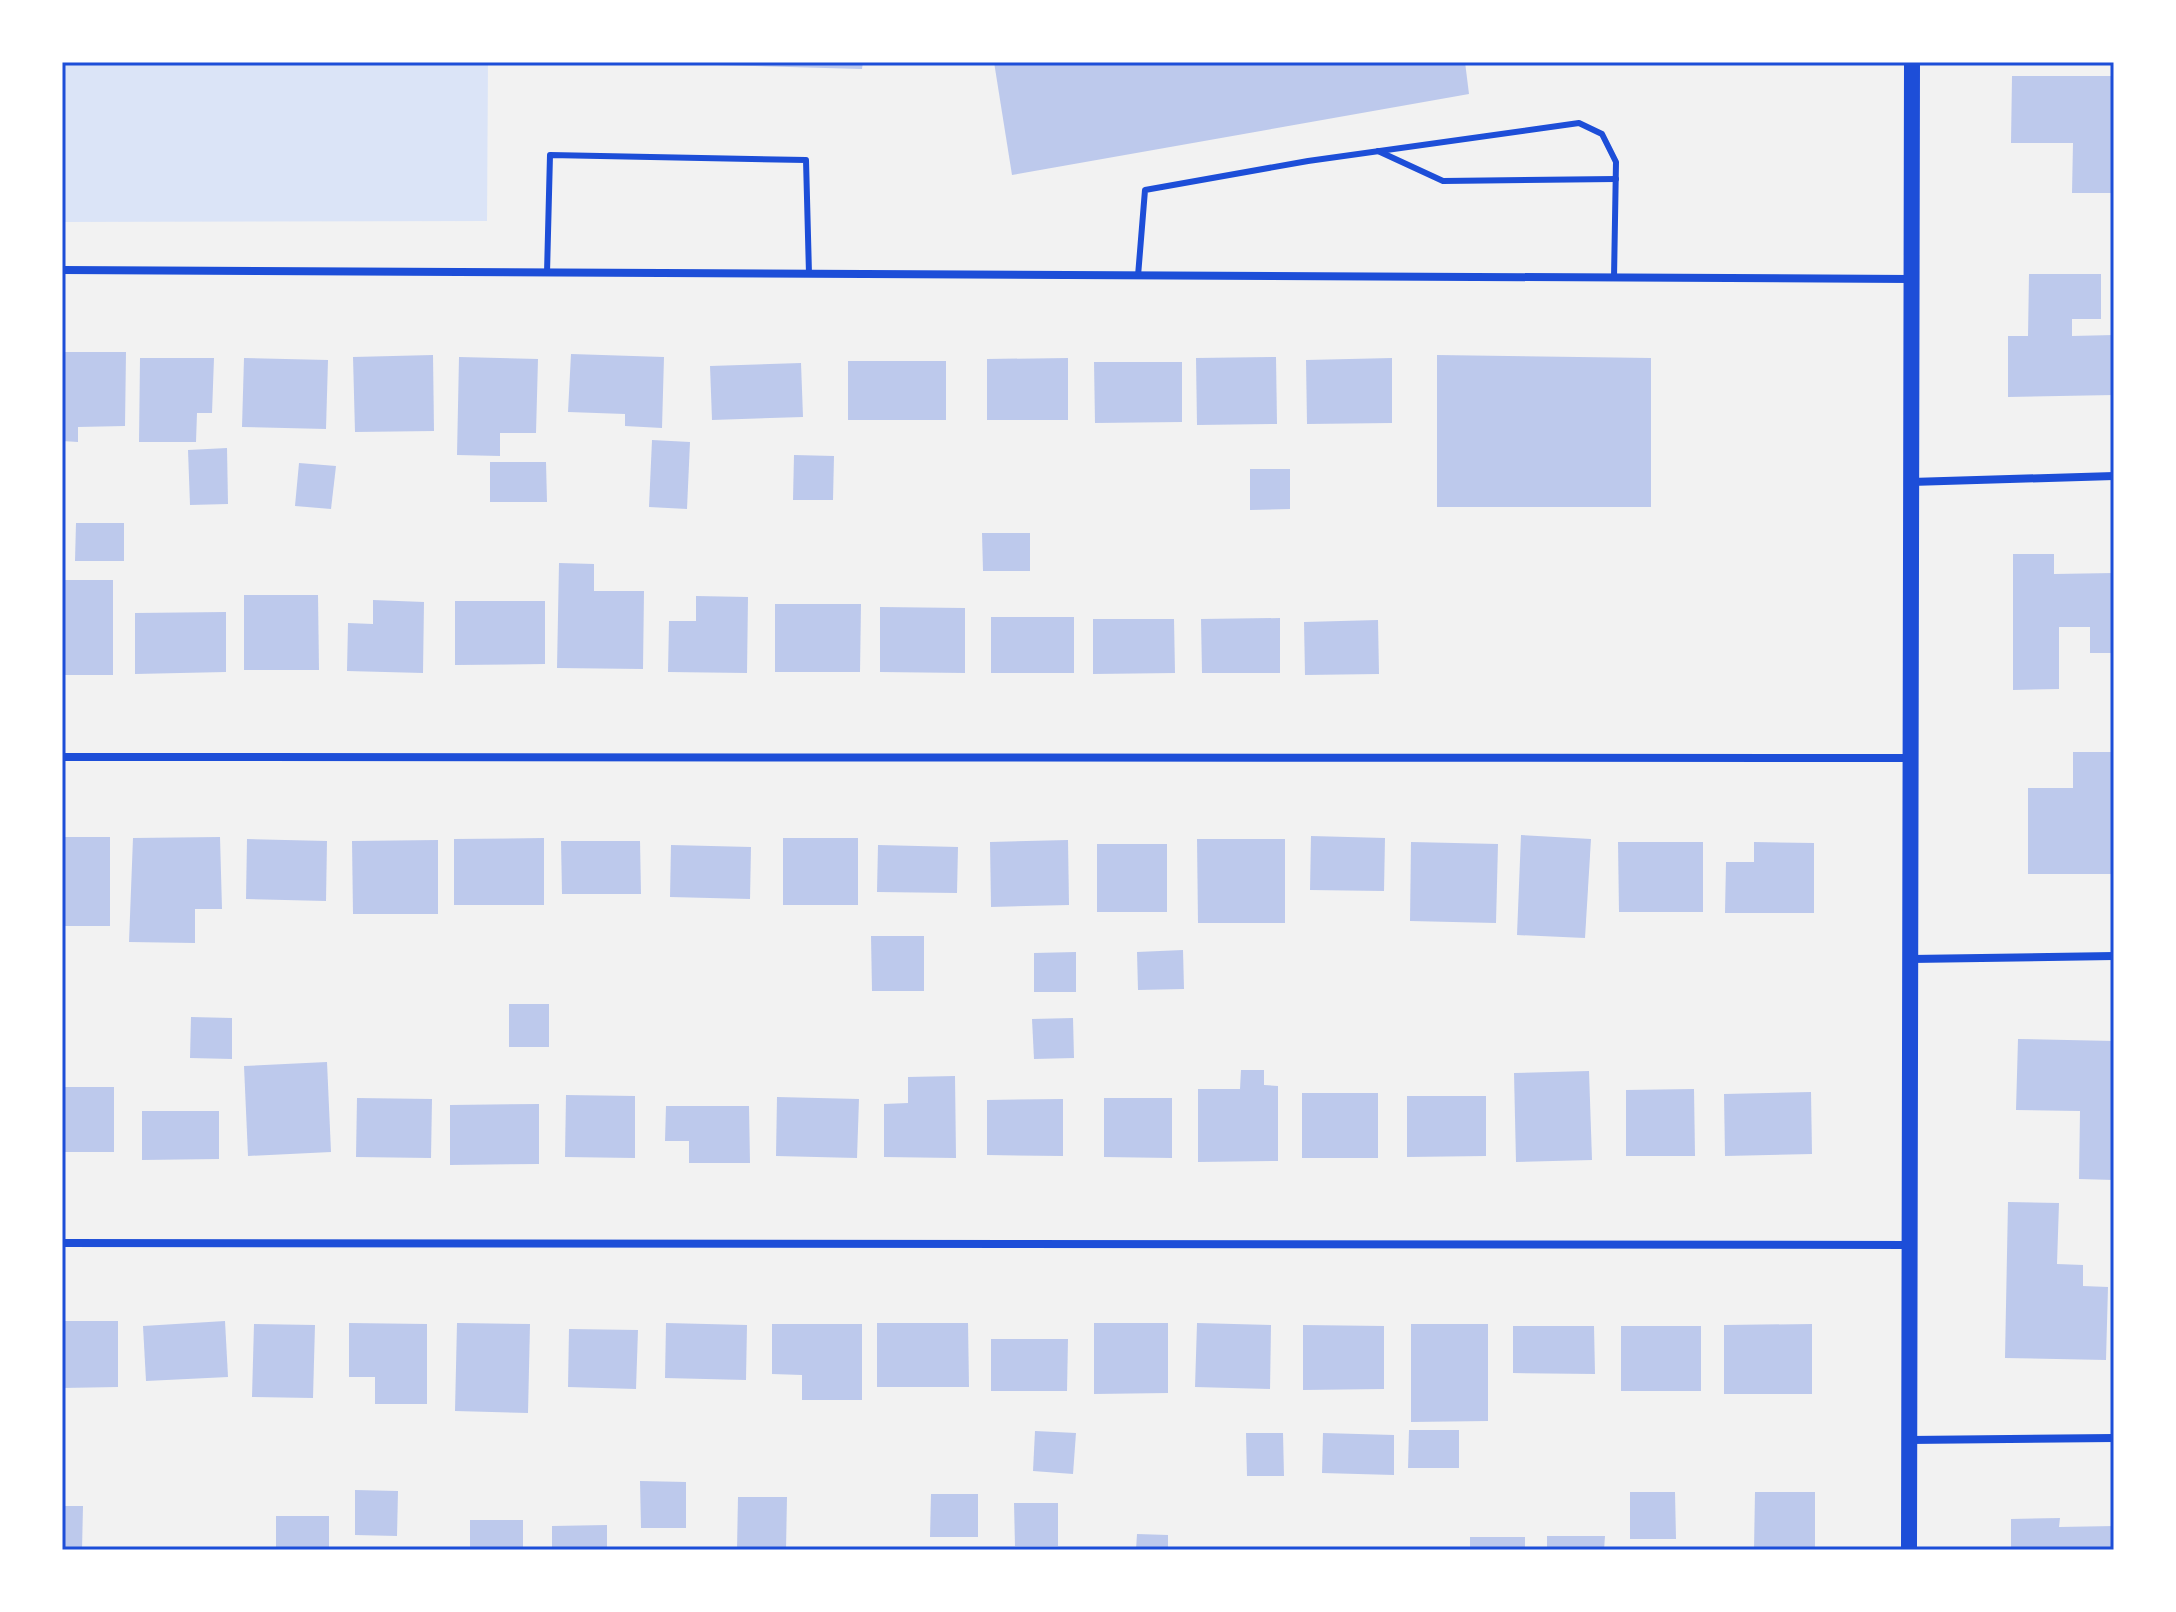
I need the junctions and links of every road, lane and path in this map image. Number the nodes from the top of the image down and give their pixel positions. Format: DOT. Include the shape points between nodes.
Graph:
graph roads {
  1 [pos="1912,62"];
  2 [pos="1378,151"];
  3 [pos="1616,179"];
  4 [pos="62,270"];
  5 [pos="547,273"];
  6 [pos="809,274"];
  7 [pos="1138,276"];
  8 [pos="1614,278"];
  9 [pos="1911,279"];
  10 [pos="2114,476"];
  11 [pos="1911,482"];
  12 [pos="62,757"];
  13 [pos="1910,758"];
  14 [pos="2114,956"];
  15 [pos="1910,959"];
  16 [pos="62,1243"];
  17 [pos="1909,1245"];
  18 [pos="2114,1438"];
  19 [pos="1909,1440"];
  20 [pos="1909,1550"];
  1 -- 9 [label="main road"];
  2 -- 3 [label="lane" via="1443,181"];
  2 -- 3 [label="lane" via="1579,123 1602,134 1616,162"];
  2 -- 7 [label="lane" via="1145,190"];
  3 -- 8 [label="lane"];
  4 -- 5 [label="street"];
  5 -- 6 [label="street"];
  5 -- 6 [label="lane" via="550,155 806,160"];
  6 -- 7 [label="street"];
  7 -- 8 [label="street"];
  8 -- 9 [label="street"];
  9 -- 11 [label="main road"];
  10 -- 11 [label="street"];
  11 -- 13 [label="main road"];
  12 -- 13 [label="street"];
  13 -- 15 [label="main road"];
  14 -- 15 [label="street"];
  15 -- 17 [label="main road"];
  16 -- 17 [label="street"];
  17 -- 19 [label="main road"];
  18 -- 19 [label="street"];
  19 -- 20 [label="main road"];
}
